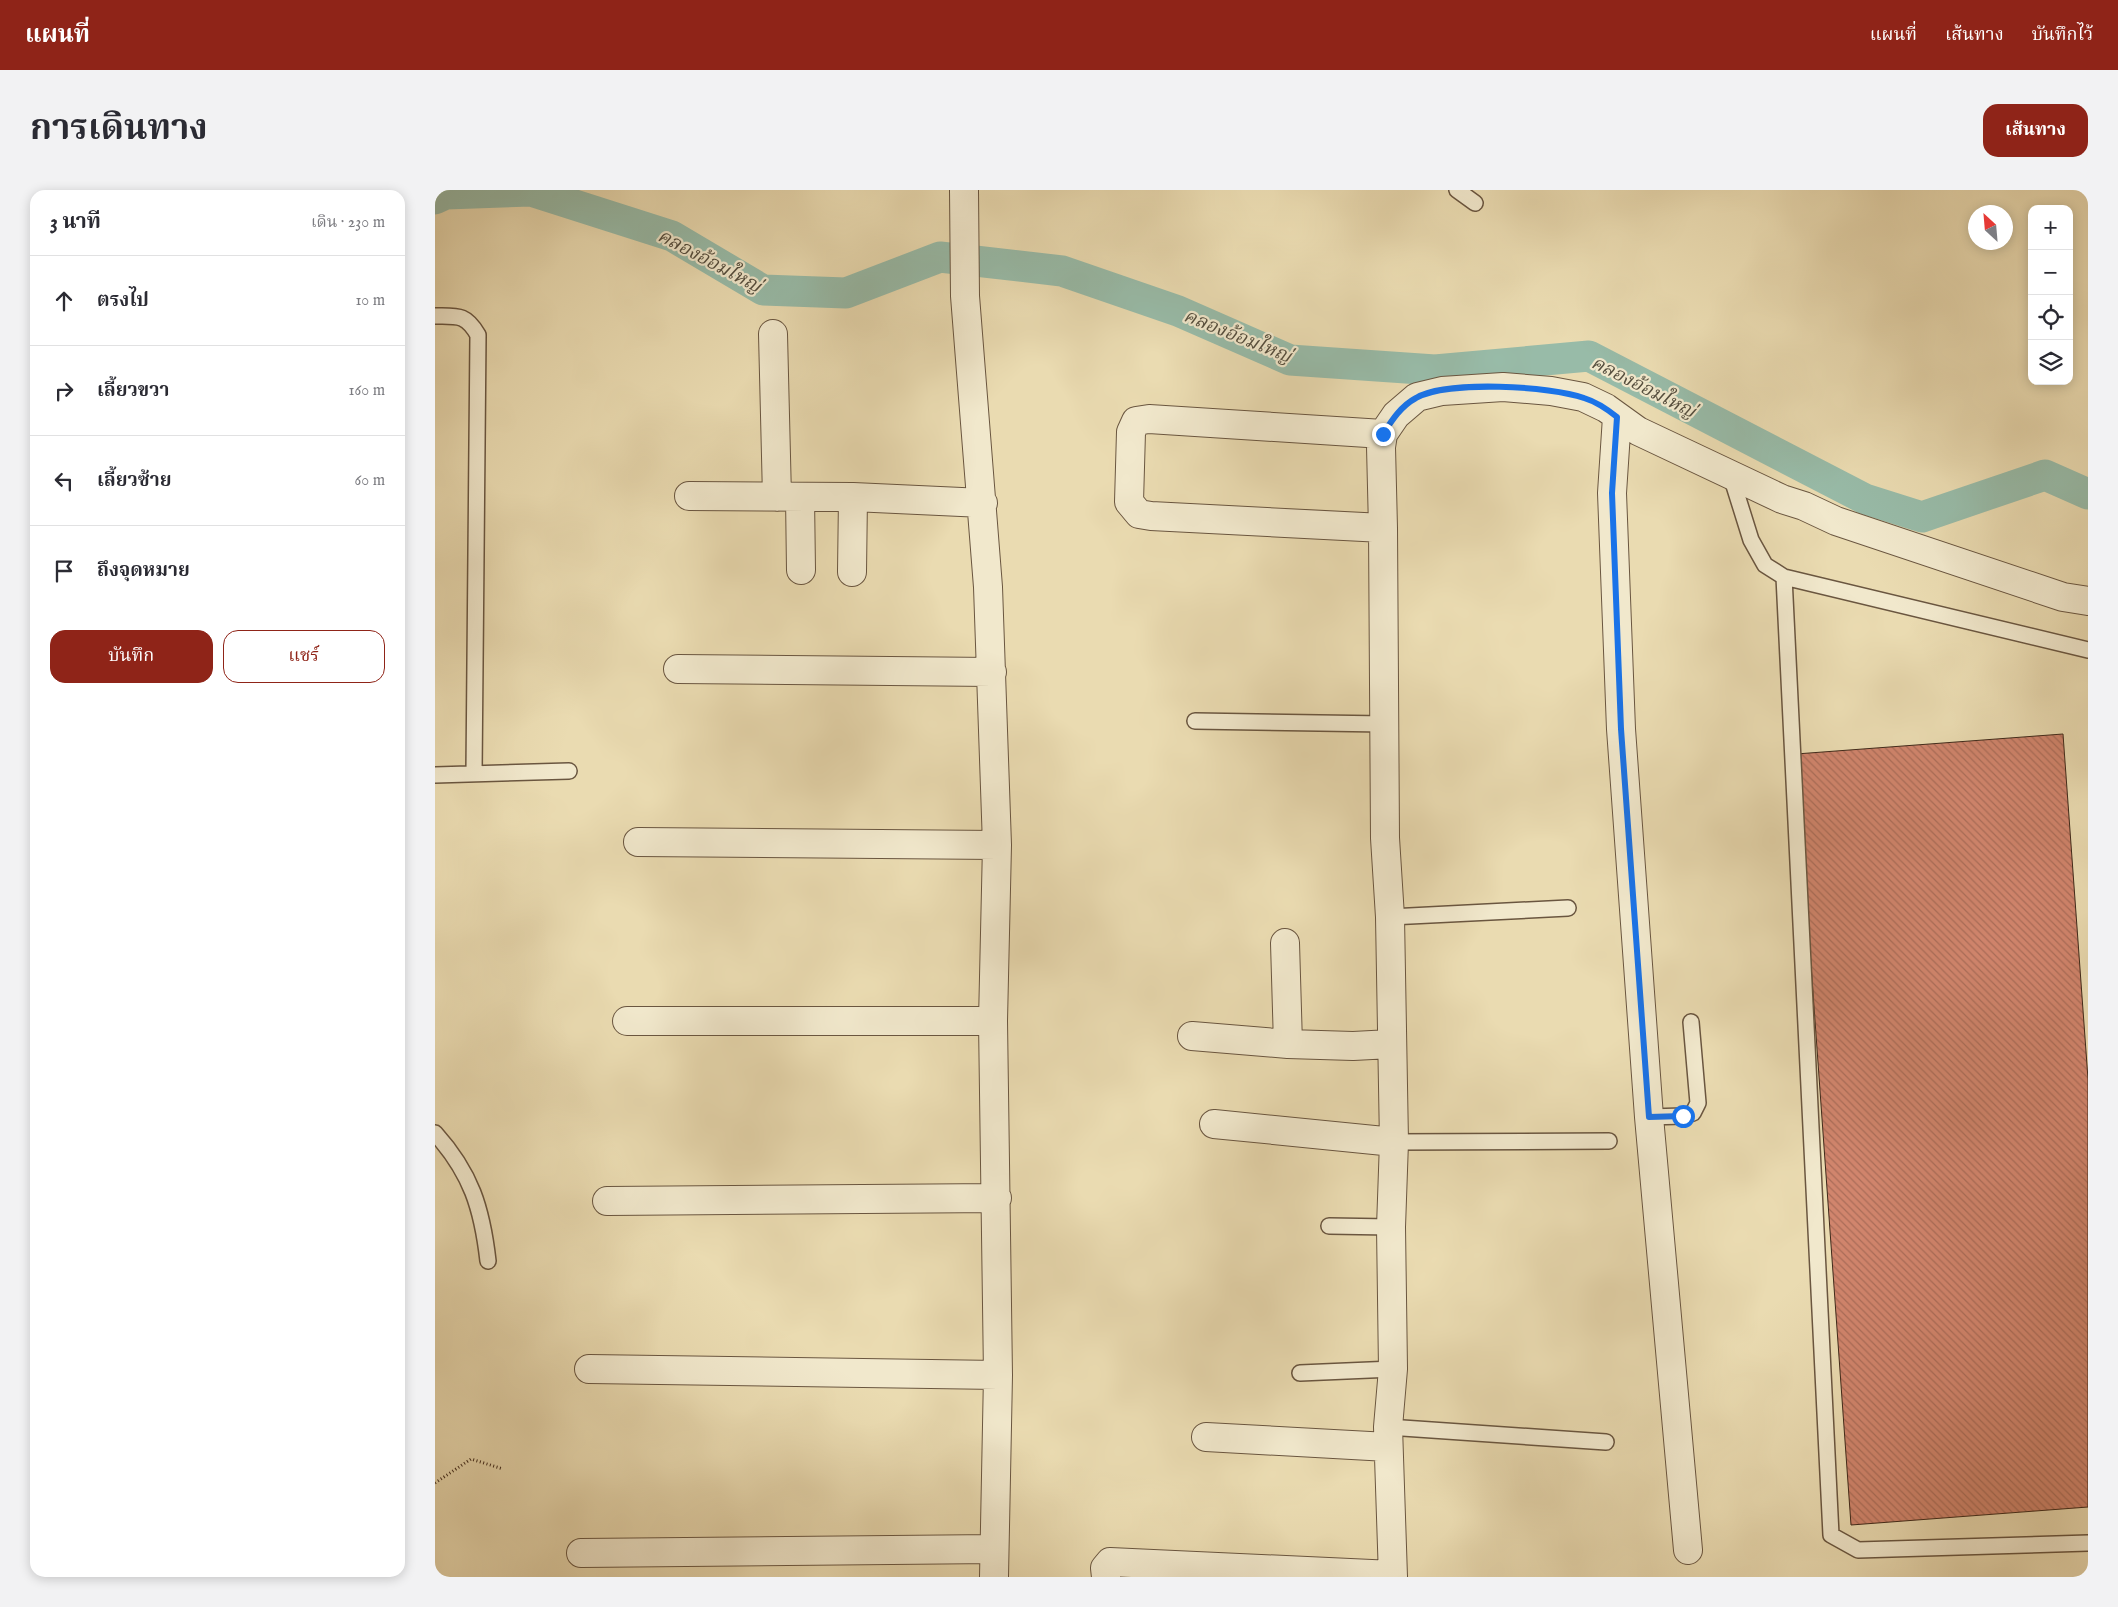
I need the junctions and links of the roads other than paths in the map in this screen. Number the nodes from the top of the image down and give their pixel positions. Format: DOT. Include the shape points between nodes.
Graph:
graph roads {
  1 [pos="964,190"];
  2 [pos="1457,190"];
  3 [pos="1475,204"];
  4 [pos="435,316"];
  5 [pos="773,334"];
  6 [pos="1617,417"];
  7 [pos="1383,434"];
  8 [pos="1731,476"];
  9 [pos="689,496"];
  10 [pos="788,497"];
  11 [pos="853,497"];
  12 [pos="983,503"];
  13 [pos="1383,528"];
  14 [pos="801,570"];
  15 [pos="852,572"];
  16 [pos="1784,578"];
  17 [pos="2088,601"];
  18 [pos="2088,650"];
  19 [pos="678,669"];
  20 [pos="992,672"];
  21 [pos="1195,721"];
  22 [pos="1385,724"];
  23 [pos="569,771"];
  24 [pos="475,773"];
  25 [pos="435,775"];
  26 [pos="638,842"];
  27 [pos="997,845"];
  28 [pos="1568,908"];
  29 [pos="1390,918"];
  30 [pos="1285,943"];
  31 [pos="627,1021"];
  32 [pos="993,1021"];
  33 [pos="1691,1022"];
  34 [pos="1192,1036"];
  35 [pos="1288,1044"];
  36 [pos="1391,1044"];
  37 [pos="1649,1117"];
  38 [pos="1214,1124"];
  39 [pos="435,1133"];
  40 [pos="1609,1141"];
  41 [pos="1394,1142"];
  42 [pos="997,1198"];
  43 [pos="607,1201"];
  44 [pos="1329,1226"];
  45 [pos="1391,1227"];
  46 [pos="488,1261"];
  47 [pos="589,1369"];
  48 [pos="1393,1369"];
  49 [pos="1300,1373"];
  50 [pos="998,1375"];
  51 [pos="1206,1437"];
  52 [pos="1388,1437"];
  53 [pos="1606,1442"];
  54 [pos="2088,1543"];
  55 [pos="994,1549"];
  56 [pos="1689,1550"];
  57 [pos="581,1553"];
  58 [pos="1393,1576"];
  59 [pos="994,1577"];
  60 [pos="1106,1577"];
  1 -- 12 [label="street" via="965,296"];
  2 -- 3 [label="lane"];
  4 -- 24 [label="lane" via="456,316 470,321 478,335"];
  5 -- 10 [label="street"];
  6 -- 7 [label="street" via="1583,397 1503,387 1468,388 1417,397 1395,415"];
  6 -- 8 [label="street" via="1638,431"];
  6 -- 37 [label="street" via="1612,493 1621,729"];
  7 -- 13 [label="street"];
  7 -- 13 [label="street" via="1149,419 1136,421 1131,432 1129,502 1139,514 1151,516"];
  8 -- 16 [label="lane" via="1751,540 1765,565"];
  8 -- 17 [label="street" via="1836,521 2063,597"];
  9 -- 10 [label="street"];
  10 -- 11 [label="street"];
  10 -- 14 [label="street"];
  11 -- 12 [label="street"];
  11 -- 15 [label="street"];
  12 -- 20 [label="street"];
  13 -- 22 [label="street"];
  16 -- 18 [label="lane"];
  16 -- 54 [label="lane" via="1831,1535 1858,1550"];
  19 -- 20 [label="street"];
  20 -- 27 [label="street"];
  21 -- 22 [label="lane"];
  22 -- 29 [label="street" via="1385,838"];
  23 -- 24 [label="lane"];
  24 -- 25 [label="lane"];
  26 -- 27 [label="street"];
  27 -- 32 [label="street"];
  28 -- 29 [label="lane"];
  29 -- 36 [label="street"];
  30 -- 35 [label="street"];
  31 -- 32 [label="street"];
  32 -- 42 [label="street"];
  33 -- 37 [label="lane" via="1698,1103 1693,1113 1683,1116"];
  34 -- 35 [label="street"];
  35 -- 36 [label="street"];
  36 -- 41 [label="street"];
  37 -- 56 [label="street"];
  38 -- 41 [label="street"];
  39 -- 46 [label="lane" via="450,1149 473,1191 484,1223"];
  40 -- 41 [label="lane"];
  41 -- 45 [label="street"];
  42 -- 43 [label="street"];
  42 -- 50 [label="street"];
  44 -- 45 [label="lane"];
  45 -- 48 [label="street"];
  47 -- 50 [label="street"];
  48 -- 49 [label="lane"];
  48 -- 52 [label="street"];
  50 -- 55 [label="street"];
  51 -- 52 [label="street"];
  52 -- 53 [label="lane"];
  52 -- 58 [label="street"];
  55 -- 57 [label="street"];
  55 -- 59 [label="street"];
  58 -- 60 [label="street" via="1110,1562 1105,1568"];
}
